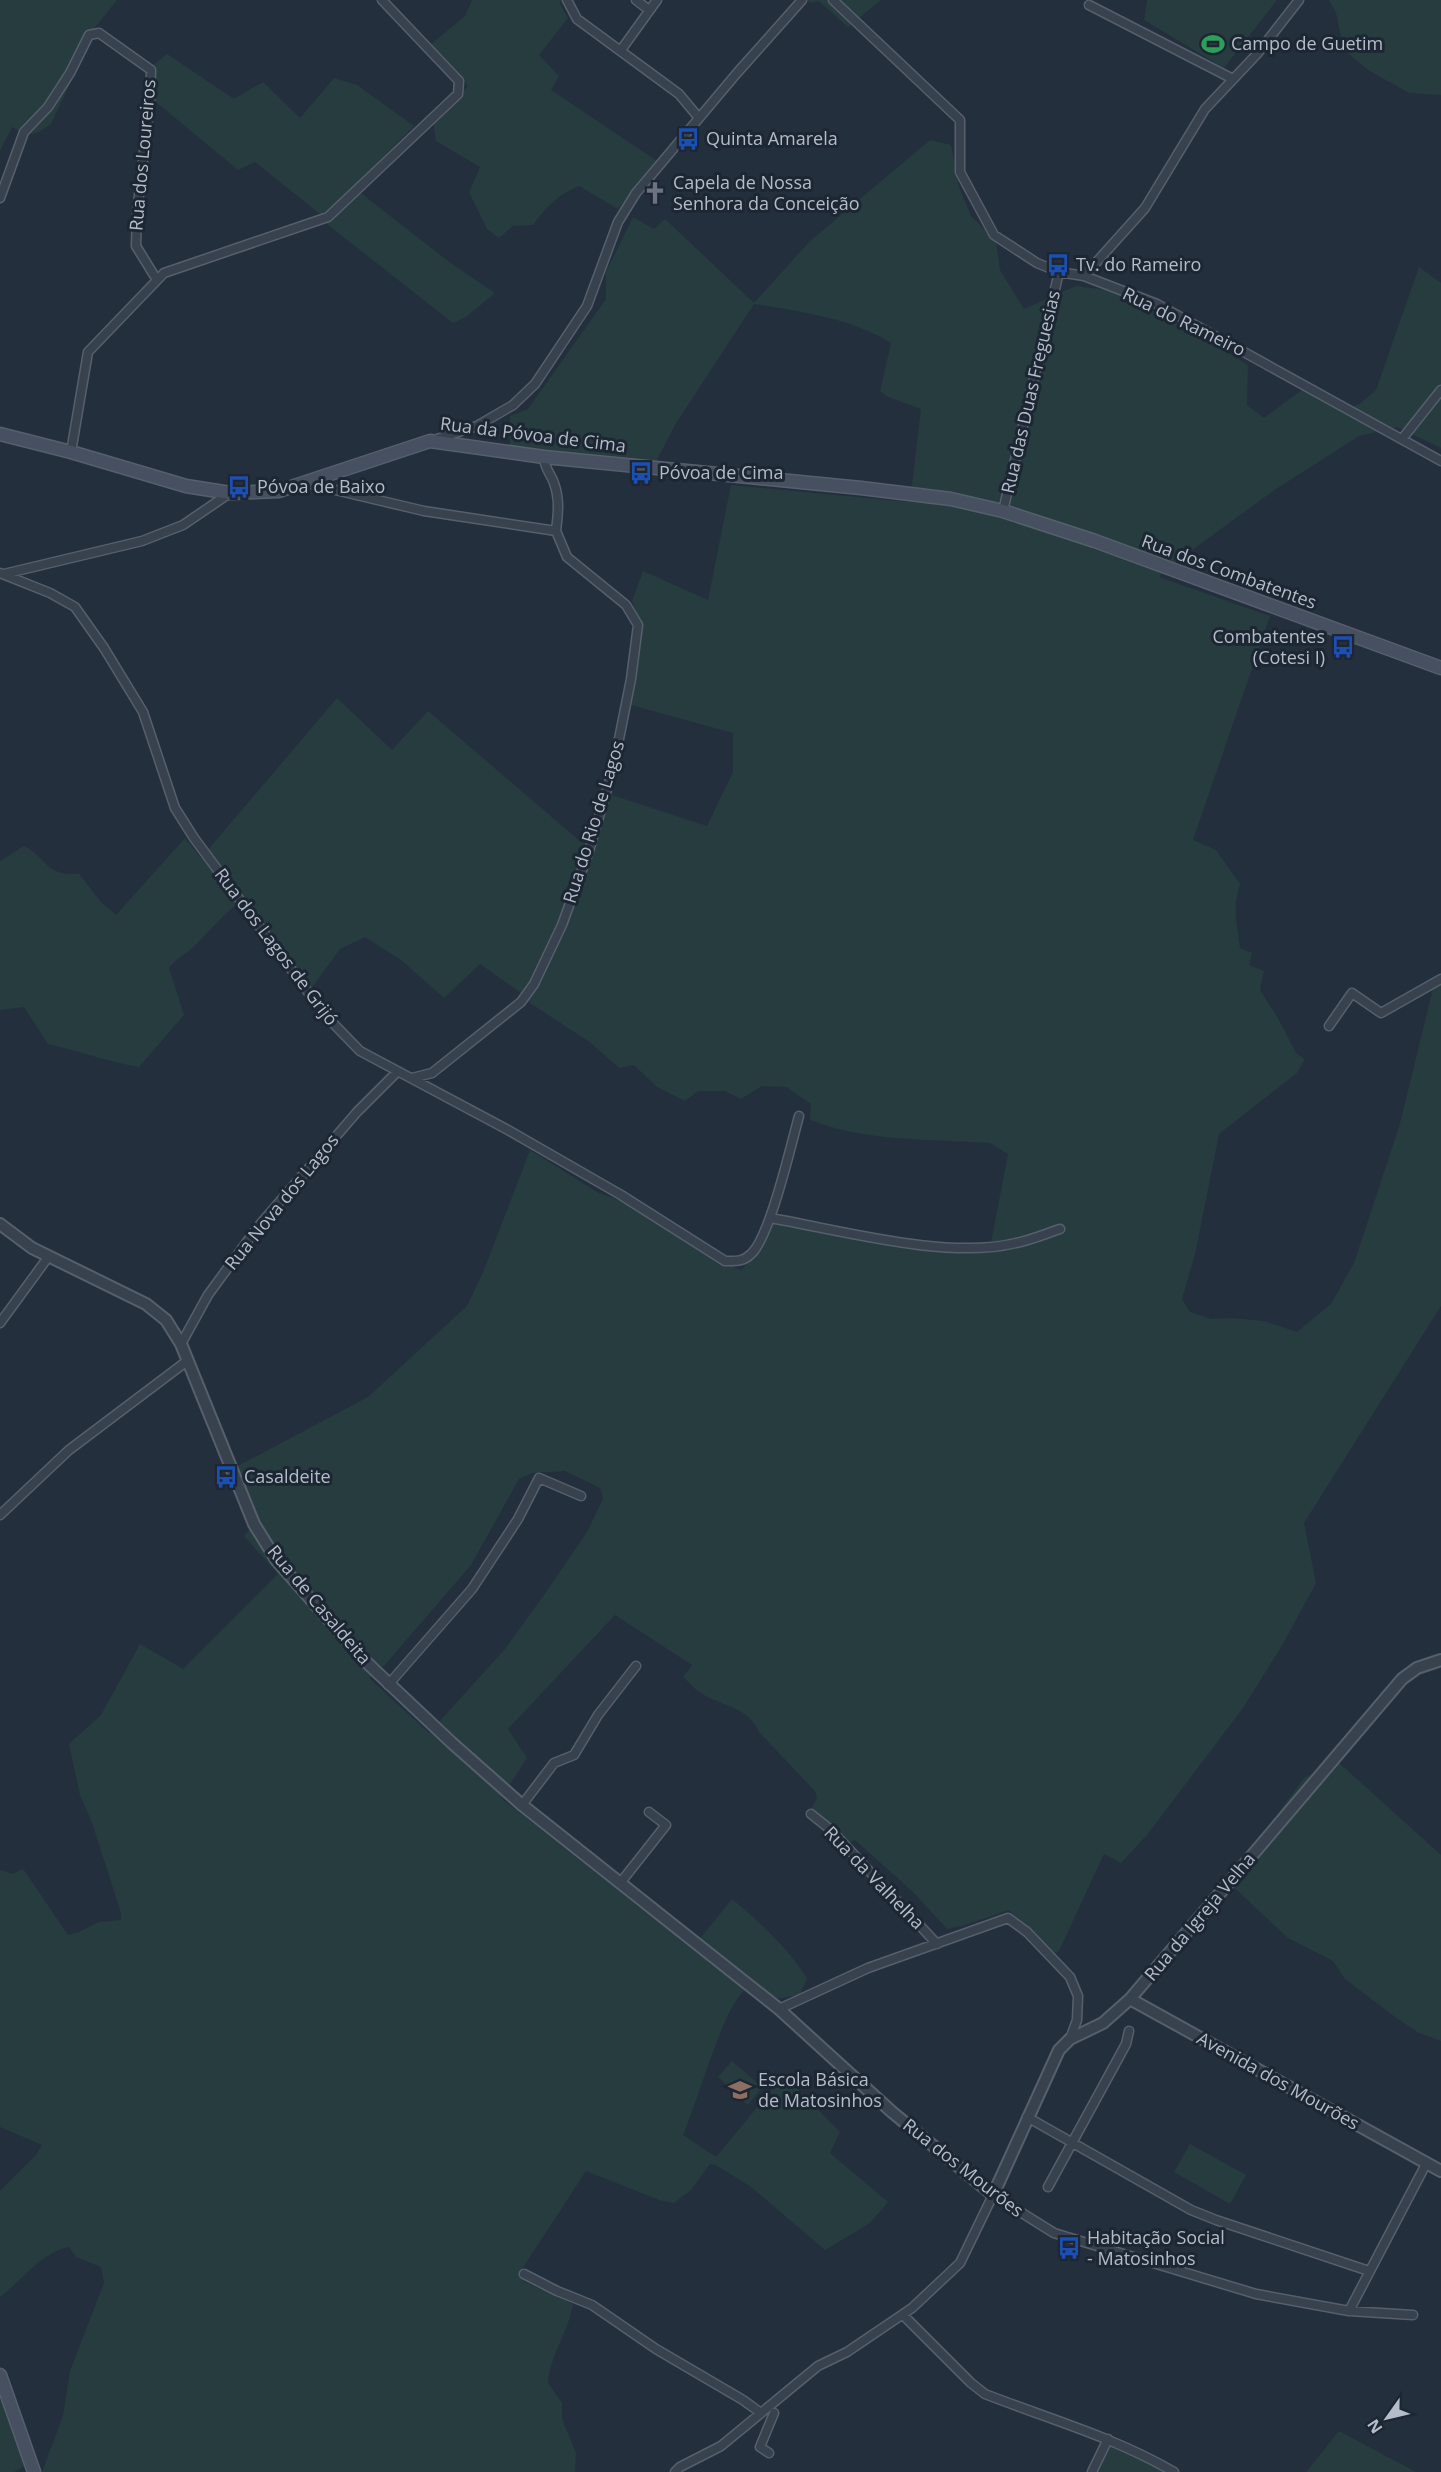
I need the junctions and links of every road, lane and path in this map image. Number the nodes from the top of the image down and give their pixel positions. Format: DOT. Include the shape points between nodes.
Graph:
graph roads {
  1 [pos="382,0"];
  2 [pos="567,0"];
  3 [pos="636,0"];
  4 [pos="657,0"];
  5 [pos="802,0"];
  6 [pos="833,0"];
  7 [pos="1299,0"];
  8 [pos="1089,5"];
  9 [pos="649,10"];
  10 [pos="621,50"];
  11 [pos="1233,79"];
  12 [pos="699,118"];
  13 [pos="0,198"];
  14 [pos="1059,272"];
  15 [pos="1084,276"];
  16 [pos="157,280"];
  17 [pos="1441,390"];
  18 [pos="0,434"];
  19 [pos="1402,439"];
  20 [pos="430,441"];
  21 [pos="71,452"];
  22 [pos="544,457"];
  23 [pos="1441,461"];
  24 [pos="304,482"];
  25 [pos="230,493"];
  26 [pos="1003,511"];
  27 [pos="556,531"];
  28 [pos="1,574"];
  29 [pos="1437,665"];
  30 [pos="1441,979"];
  31 [pos="1329,1026"];
  32 [pos="397,1072"];
  33 [pos="412,1078"];
  34 [pos="800,1116"];
  35 [pos="770,1218"];
  36 [pos="0,1224"];
  37 [pos="1060,1229"];
  38 [pos="49,1256"];
  39 [pos="0,1323"];
  40 [pos="181,1344"];
  41 [pos="186,1361"];
  42 [pos="581,1496"];
  43 [pos="0,1515"];
  44 [pos="1441,1660"];
  45 [pos="636,1666"];
  46 [pos="388,1685"];
  47 [pos="522,1805"];
  48 [pos="649,1812"];
  49 [pos="811,1814"];
  50 [pos="621,1882"];
  51 [pos="937,1944"];
  52 [pos="1130,1999"];
  53 [pos="779,2010"];
  54 [pos="1130,2031"];
  55 [pos="1070,2039"];
  56 [pos="1027,2117"];
  57 [pos="1072,2143"];
  58 [pos="1426,2164"];
  59 [pos="1441,2171"];
  60 [pos="1048,2187"];
  61 [pos="993,2195"];
  62 [pos="1369,2271"];
  63 [pos="524,2274"];
  64 [pos="1349,2311"];
  65 [pos="903,2315"];
  66 [pos="1413,2315"];
  67 [pos="0,2374"];
  68 [pos="760,2412"];
  69 [pos="774,2413"];
  70 [pos="1108,2439"];
  71 [pos="769,2453"];
  72 [pos="34,2472"];
  73 [pos="675,2472"];
  74 [pos="1092,2472"];
  75 [pos="1174,2472"];
  1 -- 16 [label="street" via="459,81 458,94 328,217 164,273"];
  2 -- 10 [label="street" via="577,19"];
  3 -- 9 [label="street"];
  4 -- 9 [label="street"];
  5 -- 12 [label="street"];
  6 -- 14 [label="street, Rua do Rameiro" via="960,120 960,172 994,235 1037,263"];
  7 -- 11 [label="street"];
  8 -- 11 [label="street"];
  9 -- 10 [label="street"];
  10 -- 12 [label="street" via="679,94"];
  11 -- 15 [label="street" via="1205,109 1145,208"];
  12 -- 20 [label="street" via="636,193 618,222 587,306 535,384 513,405 477,426"];
  13 -- 16 [label="street, Rua dos Loureiros" via="24,132 48,107 89,35 99,33 151,70 136,246"];
  14 -- 15 [label="street, Rua do Rameiro"];
  14 -- 26 [label="street, Rua das Duas Freguesias"];
  15 -- 19 [label="street, Rua do Rameiro" via="1157,304"];
  16 -- 21 [label="street" via="88,352"];
  17 -- 19 [label="street"];
  18 -- 21 [label="main road, Rua da Póvoa de Cima"];
  19 -- 23 [label="street, Rua do Rameiro"];
  20 -- 22 [label="main road, Rua da Póvoa de Cima"];
  20 -- 24 [label="main road, Rua da Póvoa de Cima"];
  21 -- 25 [label="main road, Rua da Póvoa de Cima" via="186,486"];
  22 -- 26 [label="main road, Rua da Póvoa de Cima" via="861,488"];
  22 -- 27 [label="street, Rua do Rio de Lagos" via="559,505"];
  24 -- 25 [label="main road, Rua da Póvoa de Cima" via="279,491"];
  24 -- 27 [label="street" via="424,510"];
  25 -- 28 [label="street" via="183,525 141,541"];
  26 -- 29 [label="main road, Rua dos Combatentes"];
  27 -- 33 [label="street, Rua do Rio de Lagos" via="567,557 626,605 638,625 613,769 566,915 534,984 521,1002 432,1073"];
  28 -- 32 [label="street, Rua dos Lagos de Grijó" via="75,607 143,711 176,808 194,838 325,1016 360,1051"];
  30 -- 31 [label="street" via="1381,1013 1352,993"];
  32 -- 33 [label="street, Rua dos Lagos de Grijó"];
  32 -- 40 [label="street, Rua Nova dos Lagos" via="357,1112 257,1228 208,1295"];
  33 -- 35 [label="street, Rua dos Lagos de Grijó" via="621,1195 725,1261 740,1262 753,1253"];
  34 -- 35 [label="street, Rua dos Lagos de Grijó"];
  35 -- 37 [label="street" via="876,1238 961,1248 1015,1244"];
  36 -- 38 [label="street, Rua de Casaldeita"];
  38 -- 39 [label="street"];
  38 -- 40 [label="street, Rua de Casaldeita" via="146,1304 166,1320"];
  40 -- 41 [label="street, Rua de Casaldeita"];
  41 -- 43 [label="street" via="69,1450"];
  41 -- 46 [label="street, Rua de Casaldeita" via="250,1516 277,1561"];
  42 -- 46 [label="street" via="539,1478 518,1519 472,1589"];
  44 -- 52 [label="street, Rua da Igreja Velha" via="1417,1668 1396,1686"];
  45 -- 47 [label="street" via="598,1715 574,1755 554,1763"];
  46 -- 47 [label="street, Rua de Casaldeita"];
  47 -- 50 [label="street, Rua de Casaldeita"];
  48 -- 50 [label="street" via="666,1825"];
  49 -- 51 [label="street, Rua da Valhelha" via="831,1830"];
  50 -- 53 [label="street, Rua dos Mourões"];
  51 -- 53 [label="street" via="868,1968"];
  51 -- 55 [label="street" via="1008,1918 1070,1977 1078,1996 1077,2020"];
  52 -- 55 [label="street, Rua da Igreja Velha" via="1103,2024"];
  52 -- 58 [label="street, Avenida dos Mourões"];
  53 -- 61 [label="street, Rua dos Mourões" via="892,2112"];
  54 -- 57 [label="street"];
  55 -- 56 [label="street, Rua da Igreja Velha" via="1056,2055"];
  56 -- 57 [label="street"];
  56 -- 61 [label="street, Rua da Igreja Velha"];
  57 -- 60 [label="street"];
  57 -- 62 [label="street" via="1191,2210"];
  58 -- 59 [label="street, Avenida dos Mourões"];
  58 -- 62 [label="street"];
  61 -- 64 [label="street, Rua dos Mourões" via="1054,2233 1080,2242 1262,2295"];
  61 -- 65 [label="street" via="960,2263"];
  62 -- 64 [label="street"];
  63 -- 68 [label="street" via="592,2305"];
  64 -- 66 [label="street, Rua dos Mourões"];
  65 -- 68 [label="street" via="818,2366"];
  65 -- 70 [label="street" via="985,2394"];
  67 -- 72 [label="main road"];
  68 -- 73 [label="street" via="721,2446"];
  69 -- 71 [label="street" via="760,2447"];
  70 -- 74 [label="street"];
  70 -- 75 [label="street"];
}
